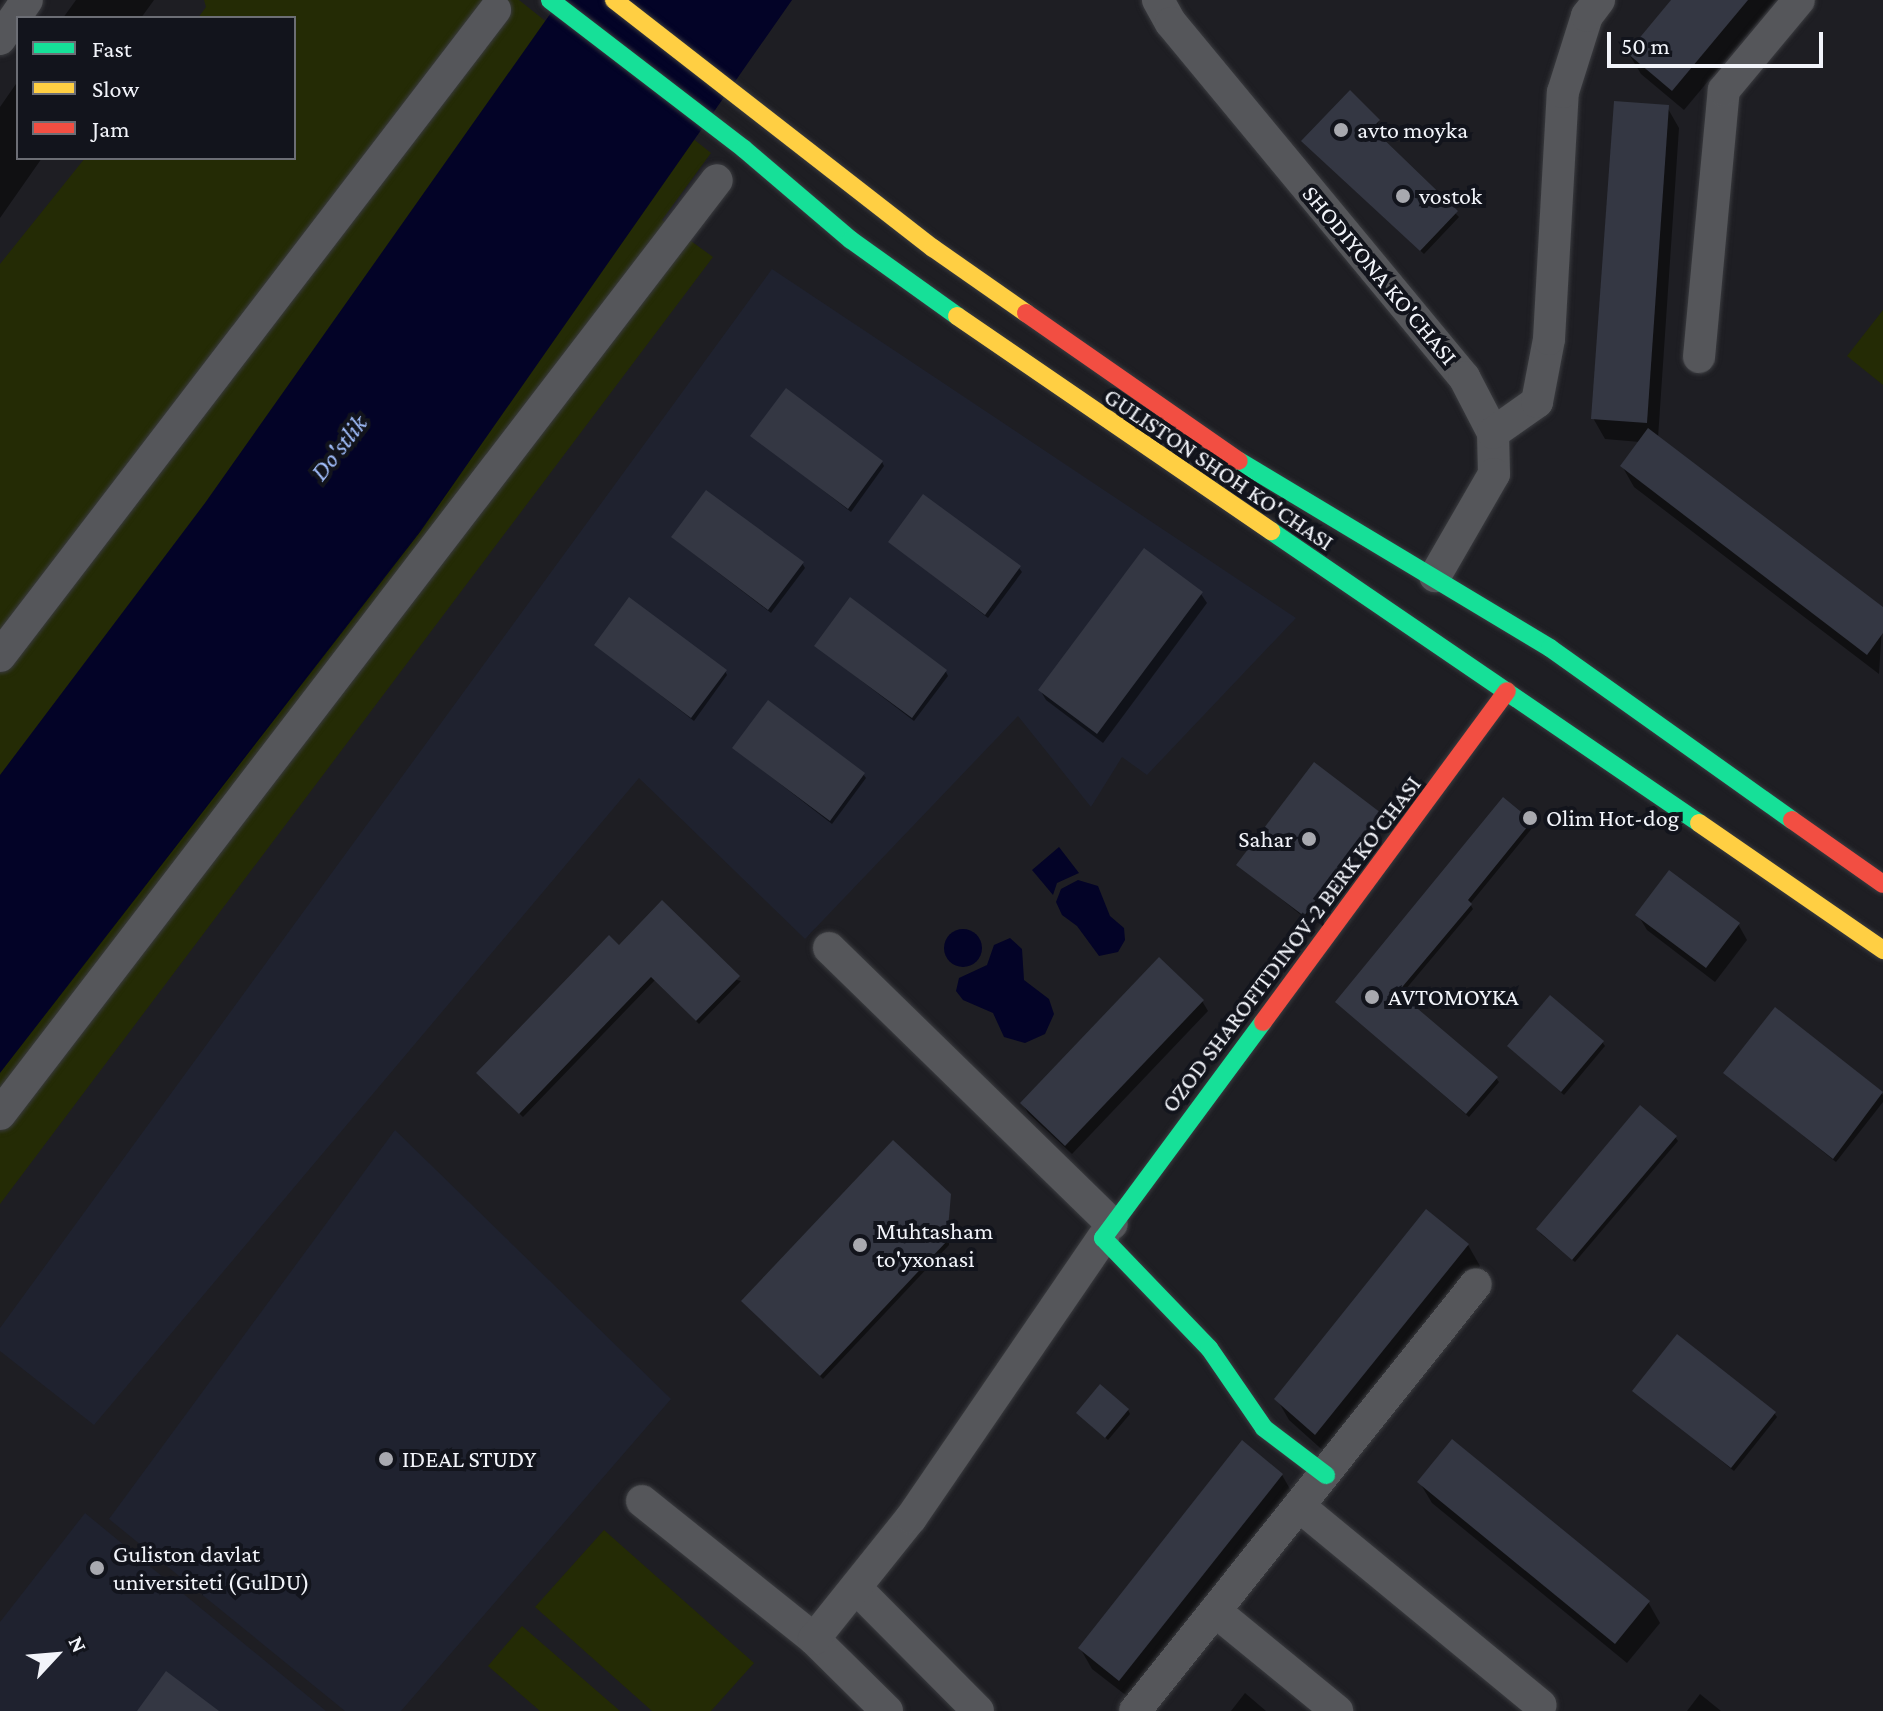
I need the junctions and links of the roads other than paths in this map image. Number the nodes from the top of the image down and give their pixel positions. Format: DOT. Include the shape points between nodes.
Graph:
graph roads {
  1 [pos="27,0"];
  2 [pos="550,0"];
  3 [pos="614,0"];
  4 [pos="1158,0"];
  5 [pos="1599,0"];
  6 [pos="1799,0"];
  7 [pos="495,10"];
  8 [pos="0,39"];
  9 [pos="717,180"];
  10 [pos="1699,357"];
  11 [pos="1493,433"];
  12 [pos="1435,576"];
  13 [pos="0,656"];
  14 [pos="1507,691"];
  15 [pos="1883,884"];
  16 [pos="829,948"];
  17 [pos="1883,950"];
  18 [pos="0,1114"];
  19 [pos="1107,1231"];
  20 [pos="1476,1284"];
  21 [pos="1326,1475"];
  22 [pos="642,1501"];
  23 [pos="1299,1506"];
  24 [pos="856,1588"];
  25 [pos="1215,1611"];
  26 [pos="814,1639"];
  27 [pos="1540,1705"];
  28 [pos="887,1711"];
  29 [pos="978,1711"];
  30 [pos="1135,1711"];
  31 [pos="1337,1711"];
  1 -- 8 [label="street"];
  2 -- 14 [label="main road, GULISTON SHOH KO'CHASI" via="744,149 851,240 1077,403"];
  3 -- 12 [label="main road, GULISTON SHOH KO'CHASI" via="933,248 1264,478"];
  4 -- 11 [label="street, SHODIYONA KO'CHASI" via="1171,23 1464,377"];
  5 -- 11 [label="street" via="1587,16 1563,92 1549,339 1537,402"];
  6 -- 10 [label="street" via="1724,90"];
  7 -- 13 [label="street"];
  9 -- 18 [label="street"];
  11 -- 12 [label="street, SHODIYONA KO'CHASI" via="1494,474"];
  12 -- 15 [label="main road, GULISTON SHOH KO'CHASI" via="1550,648"];
  14 -- 17 [label="main road, GULISTON SHOH KO'CHASI"];
  14 -- 19 [label="main road, OZOD SHAROFITDINOV-2 BERK KO'CHASI"];
  16 -- 19 [label="street"];
  19 -- 21 [label="main road" via="1209,1348 1264,1428"];
  19 -- 24 [label="street" via="911,1518"];
  20 -- 21 [label="street"];
  21 -- 23 [label="street"];
  22 -- 26 [label="street"];
  23 -- 25 [label="street"];
  23 -- 27 [label="street"];
  24 -- 26 [label="street"];
  24 -- 29 [label="street"];
  25 -- 30 [label="street"];
  25 -- 31 [label="street"];
  26 -- 28 [label="street"];
}
